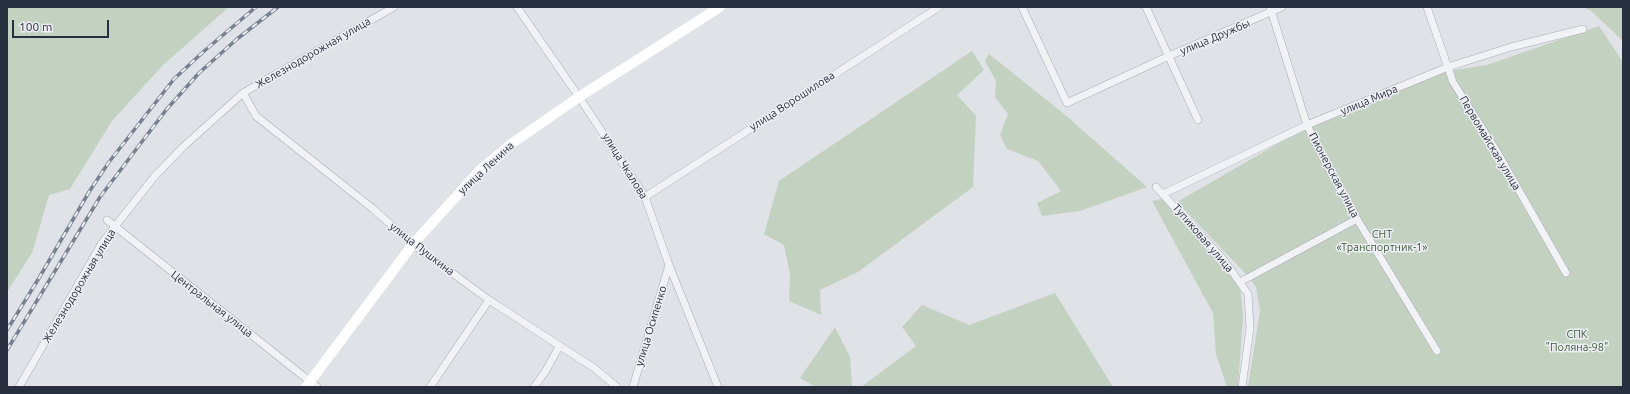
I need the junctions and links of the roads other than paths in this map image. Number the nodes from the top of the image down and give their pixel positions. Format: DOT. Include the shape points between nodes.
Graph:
graph roads {
  1 [pos="394,7"];
  2 [pos="517,7"];
  3 [pos="720,7"];
  4 [pos="939,7"];
  5 [pos="1022,7"];
  6 [pos="1146,7"];
  7 [pos="1282,7"];
  8 [pos="1427,7"];
  9 [pos="1271,9"];
  10 [pos="1583,29"];
  11 [pos="1169,56"];
  12 [pos="1448,67"];
  13 [pos="243,94"];
  14 [pos="579,97"];
  15 [pos="1198,120"];
  16 [pos="1307,125"];
  17 [pos="1156,188"];
  18 [pos="1163,194"];
  19 [pos="646,197"];
  20 [pos="1357,219"];
  21 [pos="107,220"];
  22 [pos="114,227"];
  23 [pos="413,244"];
  24 [pos="669,265"];
  25 [pos="1566,273"];
  26 [pos="1240,282"];
  27 [pos="489,300"];
  28 [pos="559,346"];
  29 [pos="1437,351"];
  30 [pos="311,385"];
  31 [pos="19,387"];
  32 [pos="430,387"];
  33 [pos="534,387"];
  34 [pos="616,387"];
  35 [pos="633,387"];
  36 [pos="718,387"];
  37 [pos="1242,387"];
  1 -- 13 [label="street, Железнодорожная улица"];
  2 -- 14 [label="street, улица Чкалова"];
  3 -- 14 [label="street, улица Ленина"];
  4 -- 19 [label="street, улица Ворошилова"];
  5 -- 11 [label="street, улица Дружбы" via="1067,103"];
  6 -- 11 [label="street"];
  7 -- 9 [label="street, улица Дружбы"];
  8 -- 12 [label="street, Первомайская улица"];
  9 -- 11 [label="street, улица Дружбы"];
  9 -- 16 [label="street, Пионерская улица"];
  10 -- 12 [label="street, улица Мира" via="1511,47"];
  11 -- 15 [label="street"];
  12 -- 16 [label="street, улица Мира"];
  12 -- 25 [label="street, Первомайская улица" via="1453,82 1496,150"];
  13 -- 22 [label="street, Железнодорожная улица" via="173,157"];
  13 -- 23 [label="street, улица Пушкина" via="256,116"];
  14 -- 19 [label="street, улица Чкалова"];
  14 -- 23 [label="street, улица Ленина" via="497,155 468,182"];
  16 -- 18 [label="street, улица Мира"];
  16 -- 20 [label="street, Пионерская улица"];
  17 -- 18 [label="street, Тупиковая улица"];
  18 -- 26 [label="street, Тупиковая улица" via="1224,259"];
  19 -- 24 [label="street, улица Чкалова"];
  20 -- 26 [label="street"];
  20 -- 29 [label="street, Пионерская улица"];
  21 -- 22 [label="street, Центральная улица"];
  22 -- 30 [label="street, Центральная улица"];
  22 -- 31 [label="street, Железнодорожная улица" via="102,243"];
  23 -- 27 [label="street, улица Пушкина"];
  23 -- 30 [label="street, улица Ленина"];
  24 -- 35 [label="street, улица Осипенко"];
  24 -- 36 [label="street, улица Чкалова"];
  26 -- 37 [label="street, Тупиковая улица" via="1248,294 1250,328"];
  27 -- 28 [label="street, улица Пушкина"];
  27 -- 32 [label="street"];
  28 -- 33 [label="street"];
  28 -- 34 [label="street, улица Пушкина" via="594,368"];
}
